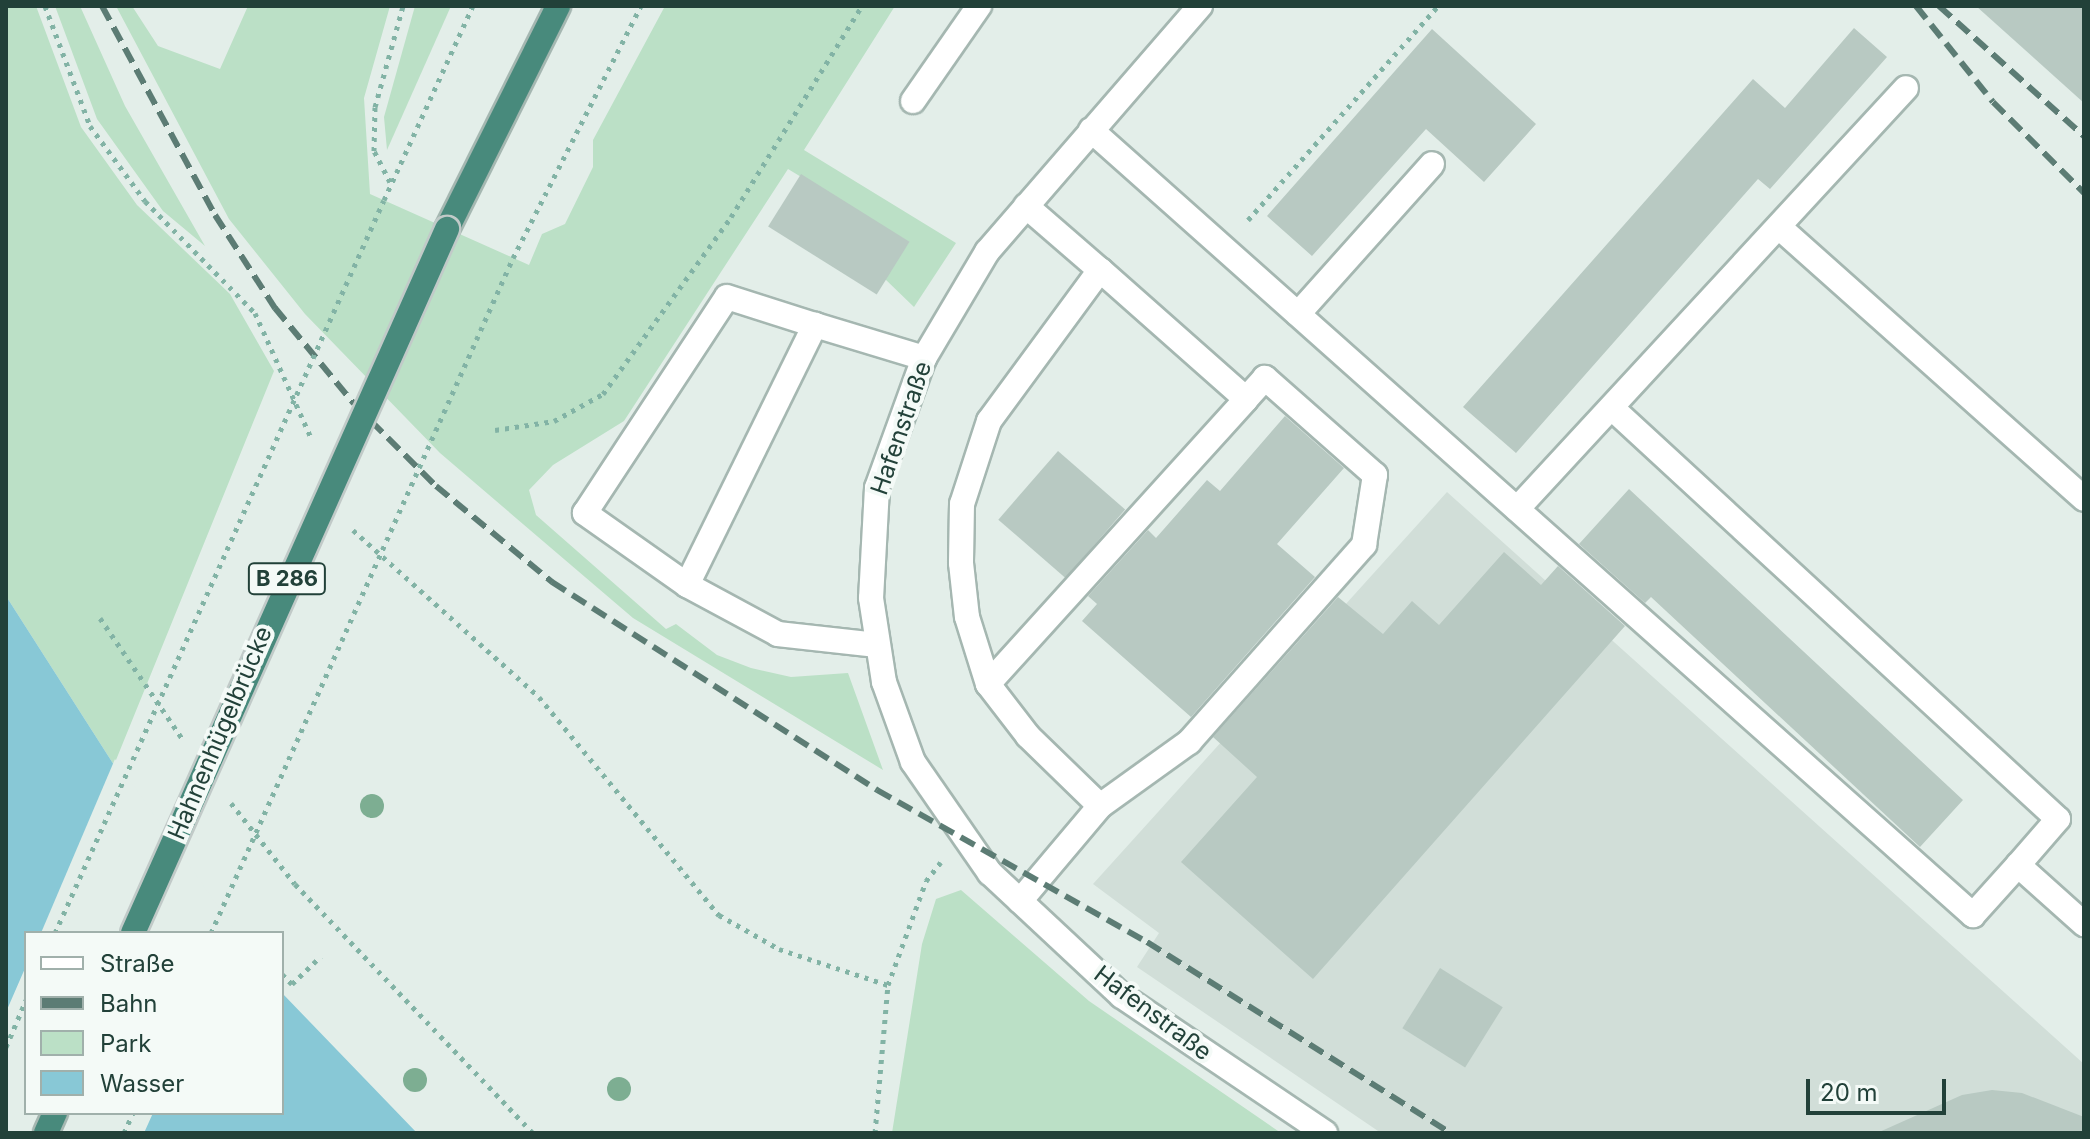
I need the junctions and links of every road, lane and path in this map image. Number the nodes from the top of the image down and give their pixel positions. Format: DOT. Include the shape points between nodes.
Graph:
graph roads {
  1 [pos="45,6"];
  2 [pos="403,6"];
  3 [pos="473,6"];
  4 [pos="558,6"];
  5 [pos="641,6"];
  6 [pos="862,6"];
  7 [pos="979,6"];
  8 [pos="1200,6"];
  9 [pos="1438,6"];
  10 [pos="1906,88"];
  11 [pos="913,101"];
  12 [pos="1091,130"];
  13 [pos="1432,164"];
  14 [pos="391,183"];
  15 [pos="1026,206"];
  16 [pos="1779,227"];
  17 [pos="1223,247"];
  18 [pos="1100,270"];
  19 [pos="1298,314"];
  20 [pos="815,325"];
  21 [pos="924,358"];
  22 [pos="1246,399"];
  23 [pos="1613,409"];
  24 [pos="495,430"];
  25 [pos="319,455"];
  26 [pos="2084,499"];
  27 [pos="1517,509"];
  28 [pos="351,525"];
  29 [pos="687,585"];
  30 [pos="100,618"];
  31 [pos="877,645"];
  32 [pos="988,684"];
  33 [pos="187,746"];
  34 [pos="226,797"];
  35 [pos="1100,806"];
  36 [pos="961,836"];
  37 [pos="2018,865"];
  38 [pos="1020,901"];
  39 [pos="2084,924"];
  40 [pos="56,931"];
  41 [pos="134,931"];
  42 [pos="212,931"];
  43 [pos="321,956"];
  44 [pos="284,976"];
  45 [pos="888,985"];
  46 [pos="24,1005"];
  47 [pos="6,1047"];
  48 [pos="533,1133"];
  49 [pos="875,1133"];
  50 [pos="1325,1133"];
  1 -- 25 [label="path" via="90,126 145,201 255,313"];
  2 -- 14 [label="path" via="375,107 374,151"];
  3 -- 14 [label="path"];
  4 -- 41 [label="highway, Hahnenhügelbrücke / B 286, bridge" via="447,229"];
  5 -- 42 [label="path, bridge" via="513,258"];
  6 -- 24 [label="path" via="731,217 603,394 554,421"];
  7 -- 11 [label="street"];
  8 -- 12 [label="street, Hafenstraße"];
  9 -- 17 [label="path"];
  10 -- 16 [label="street"];
  12 -- 15 [label="street, Hafenstraße"];
  12 -- 17 [label="street"];
  13 -- 19 [label="street"];
  14 -- 40 [label="path, bridge"];
  15 -- 18 [label="street"];
  15 -- 21 [label="street, Hafenstraße" via="987,252"];
  16 -- 23 [label="street"];
  16 -- 26 [label="street"];
  17 -- 19 [label="street"];
  18 -- 22 [label="street"];
  18 -- 32 [label="street" via="989,421 962,504 967,617"];
  19 -- 27 [label="street"];
  20 -- 21 [label="street"];
  20 -- 29 [label="street"];
  20 -- 29 [label="street" via="727,297 585,513"];
  21 -- 31 [label="street, Hafenstraße" via="877,488 870,543"];
  22 -- 32 [label="street"];
  22 -- 35 [label="street" via="1265,378 1375,475 1364,545 1189,742"];
  23 -- 27 [label="street"];
  23 -- 37 [label="street" via="2058,819"];
  27 -- 37 [label="street" via="1973,915"];
  28 -- 45 [label="path" via="357,540 455,616 539,697 719,915 779,949"];
  29 -- 31 [label="street" via="778,634"];
  30 -- 33 [label="path"];
  31 -- 36 [label="street, Hafenstraße" via="907,749"];
  32 -- 35 [label="street" via="1028,736"];
  34 -- 48 [label="path" via="295,884"];
  35 -- 38 [label="street"];
  36 -- 38 [label="street, Hafenstraße"];
  36 -- 45 [label="path" via="926,881"];
  37 -- 39 [label="street"];
  38 -- 50 [label="street, Hafenstraße" via="1122,996"];
  43 -- 44 [label="path" via="292,984"];
  45 -- 49 [label="path"];
  46 -- 47 [label="path"];
}
